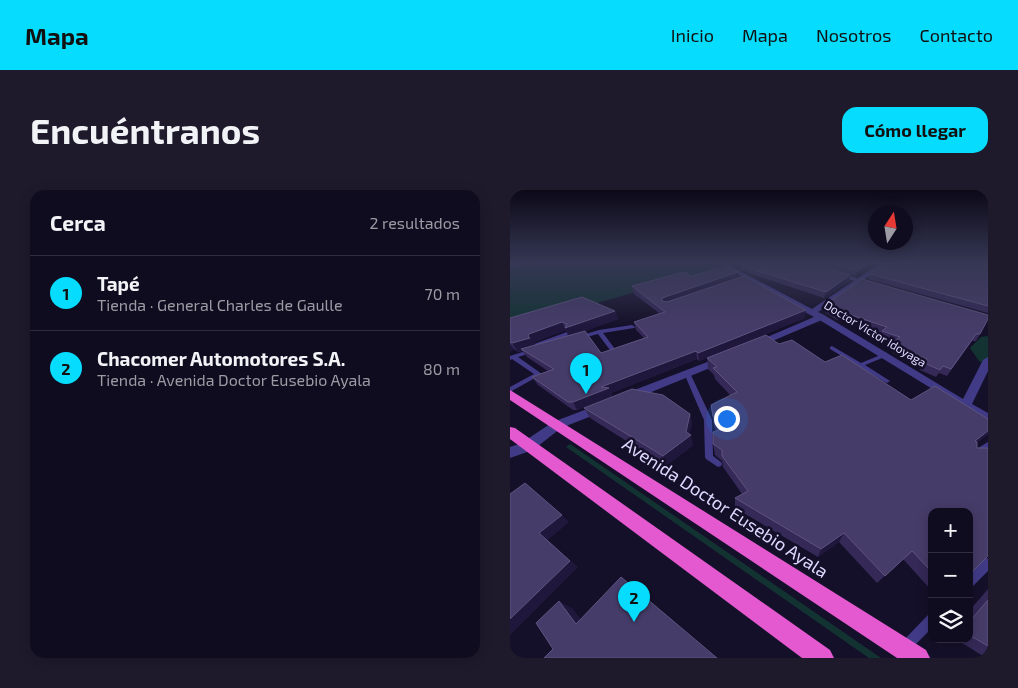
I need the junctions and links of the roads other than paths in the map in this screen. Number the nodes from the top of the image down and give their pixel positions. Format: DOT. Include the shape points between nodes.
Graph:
graph roads {
  1 [pos="761,284"];
  2 [pos="853,284"];
  3 [pos="817,315"];
  4 [pos="632,327"];
  5 [pos="599,332"];
  6 [pos="567,334"];
  7 [pos="749,348"];
  8 [pos="832,348"];
  9 [pos="612,349"];
  10 [pos="731,355"];
  11 [pos="885,355"];
  12 [pos="511,356"];
  13 [pos="988,360"];
  14 [pos="860,365"];
  15 [pos="688,373"];
  16 [pos="887,381"];
  17 [pos="510,390"];
  18 [pos="510,394"];
  19 [pos="966,405"];
  20 [pos="988,419"];
  21 [pos="557,425"];
  22 [pos="510,432"];
  23 [pos="988,445"];
  24 [pos="528,446"];
  25 [pos="510,453"];
  26 [pos="972,456"];
  27 [pos="718,464"];
  28 [pos="988,563"];
  29 [pos="973,578"];
  30 [pos="928,625"];
  31 [pos="911,653"];
  32 [pos="822,658"];
  1 -- 3 [label="street, Doctor Victor Idoyaga"];
  2 -- 3 [label="street"];
  3 -- 7 [label="street"];
  3 -- 11 [label="street, Doctor Victor Idoyaga"];
  4 -- 5 [label="lane"];
  5 -- 9 [label="lane"];
  5 -- 12 [label="lane"];
  6 -- 12 [label="lane"];
  8 -- 14 [label="lane"];
  10 -- 15 [label="street"];
  11 -- 14 [label="lane"];
  11 -- 19 [label="street, Doctor Victor Idoyaga"];
  12 -- 17 [label="lane" via="539,374"];
  13 -- 19 [label="street"];
  14 -- 16 [label="lane"];
  15 -- 21 [label="street"];
  15 -- 27 [label="lane" via="708,420 709,457"];
  18 -- 21 [label="highway, Avenida Doctor Eusebio Ayala"];
  19 -- 20 [label="street, Doctor Victor Idoyaga"];
  21 -- 24 [label="street"];
  21 -- 31 [label="highway, Avenida Doctor Eusebio Ayala"];
  22 -- 24 [label="highway"];
  23 -- 26 [label="lane"];
  24 -- 25 [label="street"];
  24 -- 32 [label="highway"];
  28 -- 29 [label="lane"];
  30 -- 31 [label="lane"];
}
